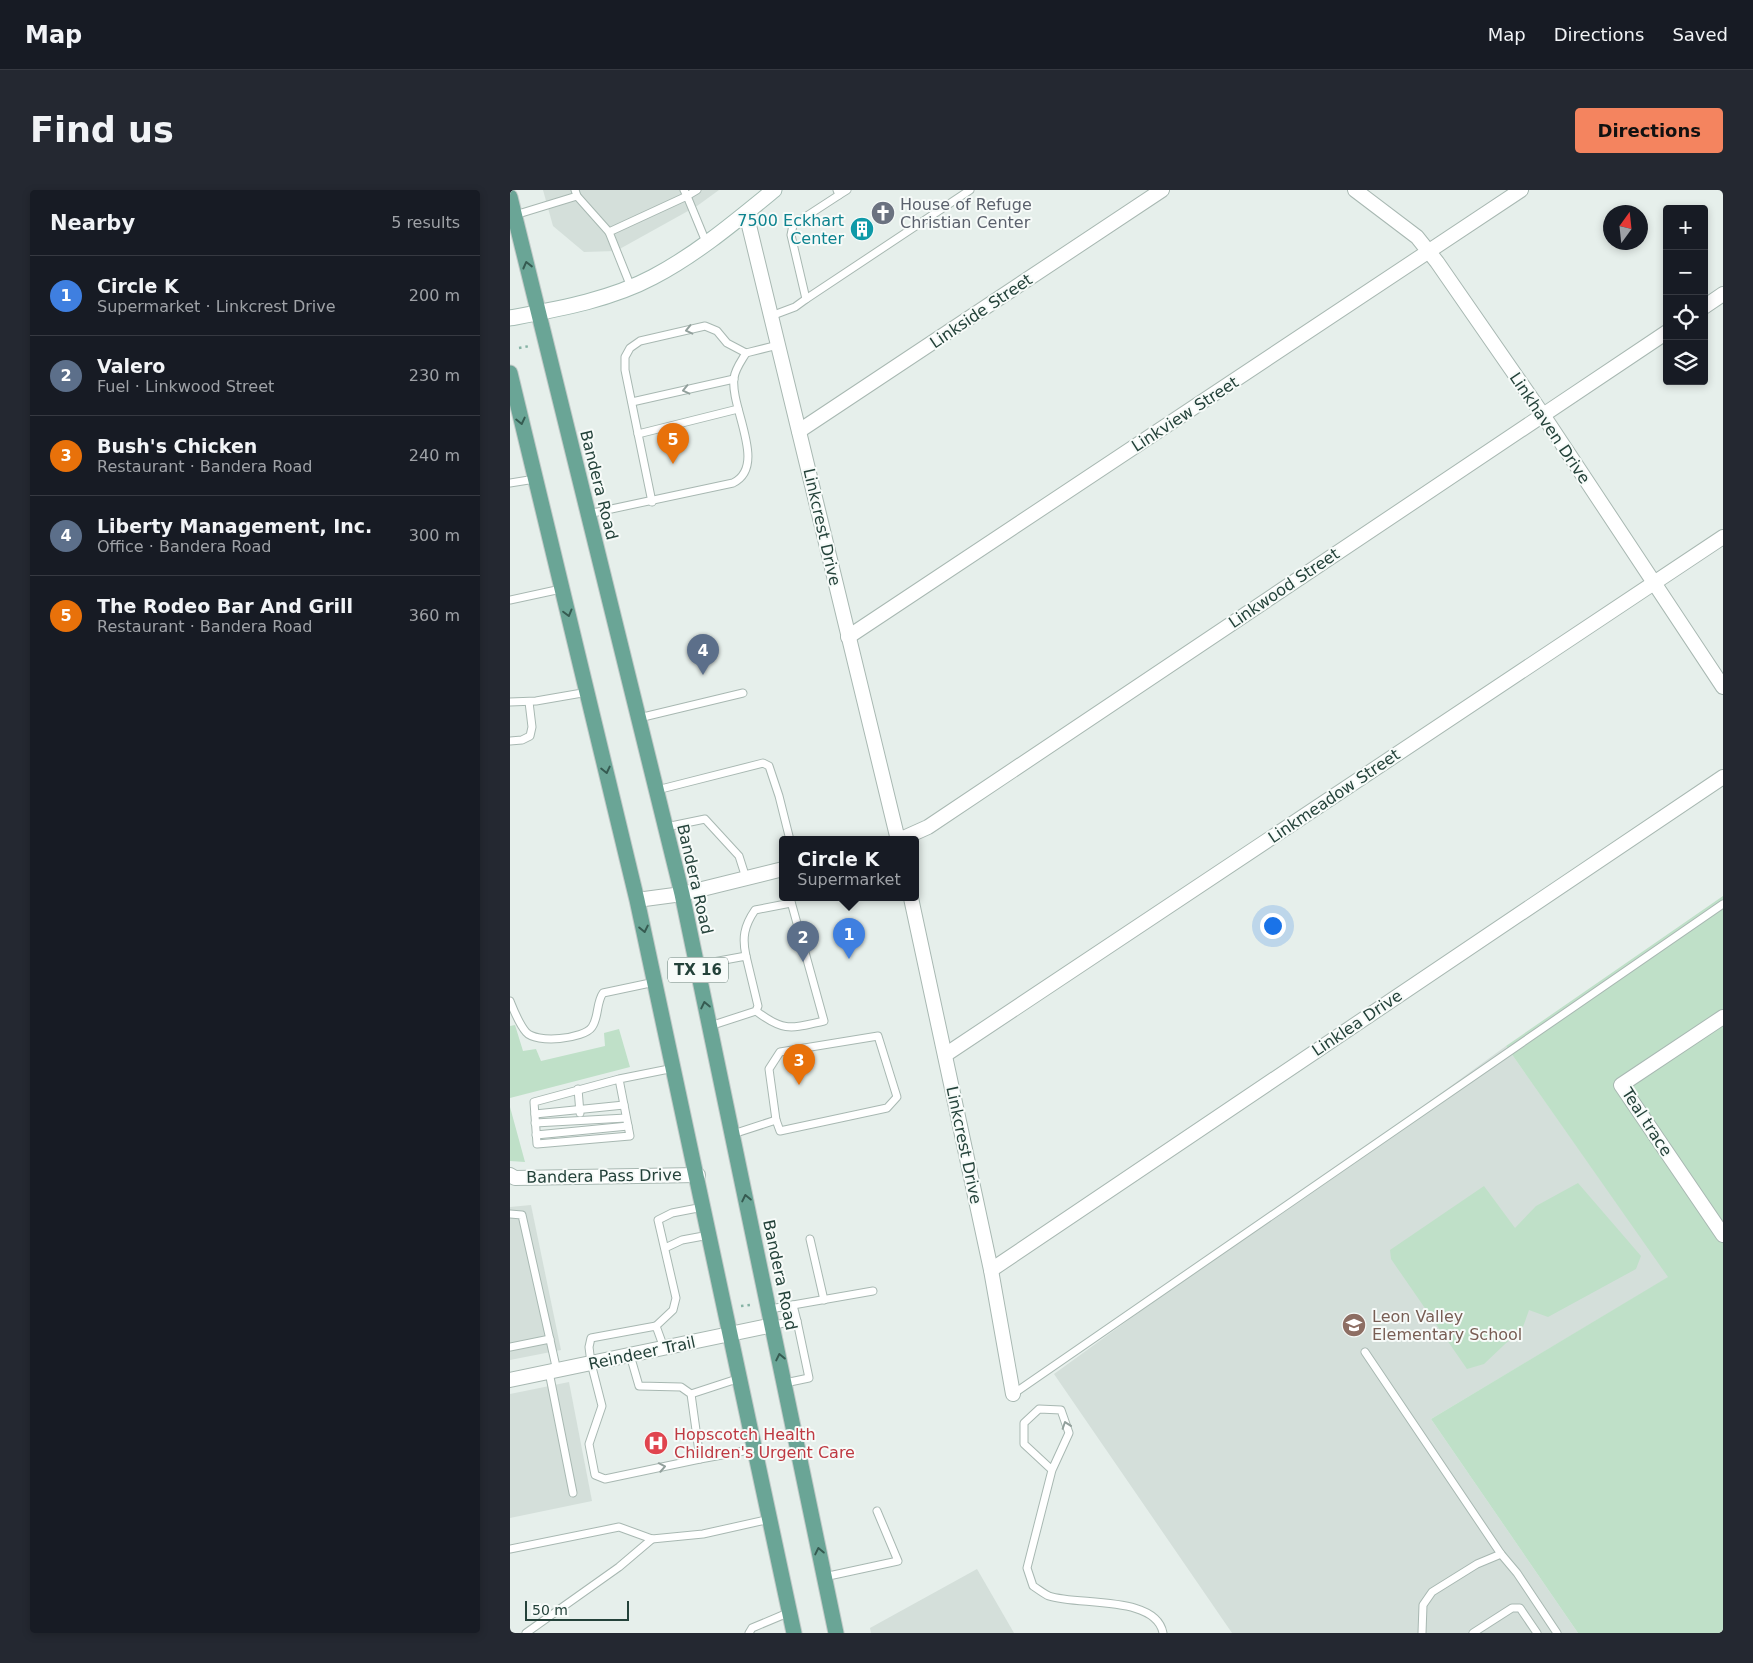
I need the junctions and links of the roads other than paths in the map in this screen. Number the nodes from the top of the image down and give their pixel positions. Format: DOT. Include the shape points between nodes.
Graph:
graph roads {
  1 [pos="697,190"];
  2 [pos="774,190"];
  3 [pos="847,190"];
  4 [pos="970,190"];
  5 [pos="1162,190"];
  6 [pos="1355,190"];
  7 [pos="1522,190"];
  8 [pos="576,193"];
  9 [pos="685,193"];
  10 [pos="838,193"];
  11 [pos="510,197"];
  12 [pos="746,213"];
  13 [pos="514,215"];
  14 [pos="610,232"];
  15 [pos="706,242"];
  16 [pos="1428,254"];
  17 [pos="631,287"];
  18 [pos="1723,294"];
  19 [pos="806,299"];
  20 [pos="1708,303"];
  21 [pos="539,313"];
  22 [pos="771,316"];
  23 [pos="510,318"];
  24 [pos="1663,335"];
  25 [pos="778,344"];
  26 [pos="746,353"];
  27 [pos="510,373"];
  28 [pos="734,379"];
  29 [pos="632,402"];
  30 [pos="738,409"];
  31 [pos="1543,415"];
  32 [pos="799,431"];
  33 [pos="638,434"];
  34 [pos="535,479"];
  35 [pos="510,483"];
  36 [pos="652,502"];
  37 [pos="588,514"];
  38 [pos="1723,537"];
  39 [pos="1654,584"];
  40 [pos="561,589"];
  41 [pos="510,600"];
  42 [pos="848,637"];
  43 [pos="1723,687"];
  44 [pos="589,692"];
  45 [pos="743,693"];
  46 [pos="510,702"];
  47 [pos="529,702"];
  48 [pos="639,718"];
  49 [pos="510,741"];
  50 [pos="1723,777"];
  51 [pos="656,790"];
  52 [pos="666,827"];
  53 [pos="789,836"];
  54 [pos="897,836"];
  55 [pos="907,836"];
  56 [pos="779,871"];
  57 [pos="746,878"];
  58 [pos="682,894"];
  59 [pos="637,900"];
  60 [pos="787,901"];
  61 [pos="791,901"];
  62 [pos="913,901"];
  63 [pos="1723,904"];
  64 [pos="746,956"];
  65 [pos="697,965"];
  66 [pos="656,982"];
  67 [pos="510,1001"];
  68 [pos="756,1012"];
  69 [pos="1723,1017"];
  70 [pos="710,1026"];
  71 [pos="945,1055"];
  72 [pos="674,1068"];
  73 [pos="619,1078"];
  74 [pos="578,1089"];
  75 [pos="624,1105"];
  76 [pos="580,1110"];
  77 [pos="535,1114"];
  78 [pos="626,1118"];
  79 [pos="580,1120"];
  80 [pos="776,1120"];
  81 [pos="535,1123"];
  82 [pos="628,1126"];
  83 [pos="581,1131"];
  84 [pos="733,1134"];
  85 [pos="536,1135"];
  86 [pos="582,1139"];
  87 [pos="698,1174"];
  88 [pos="510,1175"];
  89 [pos="704,1207"];
  90 [pos="510,1214"];
  91 [pos="710,1234"];
  92 [pos="1723,1235"];
  93 [pos="810,1239"];
  94 [pos="665,1248"];
  95 [pos="990,1270"];
  96 [pos="873,1291"];
  97 [pos="824,1300"];
  98 [pos="793,1305"];
  99 [pos="770,1309"];
  100 [pos="797,1320"];
  101 [pos="773,1325"];
  102 [pos="656,1326"];
  103 [pos="730,1334"];
  104 [pos="550,1338"];
  105 [pos="510,1347"];
  106 [pos="664,1348"];
  107 [pos="1365,1352"];
  108 [pos="630,1355"];
  109 [pos="591,1363"];
  110 [pos="553,1371"];
  111 [pos="740,1378"];
  112 [pos="510,1380"];
  113 [pos="785,1383"];
  114 [pos="692,1394"];
  115 [pos="1012,1394"];
  116 [pos="755,1449"];
  117 [pos="700,1459"];
  118 [pos="1052,1470"];
  119 [pos="573,1493"];
  120 [pos="877,1511"];
  121 [pos="770,1519"];
  122 [pos="652,1539"];
  123 [pos="510,1549"];
  124 [pos="1501,1554"];
  125 [pos="824,1577"];
  126 [pos="790,1612"];
  127 [pos="526,1633"];
  128 [pos="749,1633"];
  129 [pos="794,1633"];
  130 [pos="836,1633"];
  131 [pos="1163,1633"];
  132 [pos="1422,1633"];
  133 [pos="1473,1633"];
  134 [pos="1536,1633"];
  135 [pos="1557,1633"];
  1 -- 9 [label="lane"];
  2 -- 12 [label="main road"];
  3 -- 10 [label="lane"];
  4 -- 19 [label="lane"];
  5 -- 32 [label="street, Linkside Street"];
  6 -- 16 [label="street, Linkhaven Drive" via="1416,237"];
  7 -- 16 [label="street, Linkview Street"];
  8 -- 13 [label="lane"];
  8 -- 14 [label="lane"];
  9 -- 14 [label="lane"];
  9 -- 15 [label="lane"];
  10 -- 19 [label="lane" via="793,225 791,236"];
  11 -- 13 [label="main road, Bandera Road / TX 16"];
  12 -- 15 [label="main road"];
  12 -- 22 [label="street, Linkcrest Drive"];
  21 -- 13 [label="main road, Bandera Road / TX 16, one-way"];
  14 -- 17 [label="lane"];
  15 -- 17 [label="main road" via="653,277"];
  16 -- 31 [label="street, Linkhaven Drive" via="1437,262"];
  16 -- 42 [label="street, Linkview Street"];
  17 -- 21 [label="main road"];
  18 -- 20 [label="street"];
  19 -- 22 [label="lane"];
  21 -- 23 [label="main road"];
  21 -- 37 [label="main road, Bandera Road / TX 16"];
  22 -- 25 [label="street, Linkcrest Drive"];
  24 -- 31 [label="street, Linkwood Street"];
  25 -- 26 [label="lane"];
  25 -- 32 [label="street, Linkcrest Drive"];
  26 -- 28 [label="lane"];
  26 -- 29 [label="lane, one-way" via="705,326 640,341 630,348 625,357"];
  27 -- 34 [label="main road, TX 16, one-way"];
  28 -- 29 [label="lane, one-way"];
  28 -- 30 [label="lane"];
  29 -- 33 [label="lane"];
  30 -- 33 [label="lane"];
  30 -- 36 [label="lane" via="749,453 748,466 741,479"];
  31 -- 39 [label="street, Linkhaven Drive"];
  31 -- 55 [label="street, Linkwood Street" via="928,827"];
  32 -- 42 [label="street, Linkcrest Drive"];
  33 -- 36 [label="lane"];
  34 -- 35 [label="lane"];
  34 -- 40 [label="main road, TX 16"];
  36 -- 37 [label="lane"];
  37 -- 48 [label="main road, Bandera Road / TX 16"];
  38 -- 39 [label="street, Linkmeadow Street"];
  39 -- 43 [label="street, Linkhaven Drive"];
  39 -- 71 [label="street, Linkmeadow Street"];
  40 -- 41 [label="lane"];
  40 -- 44 [label="main road, TX 16, one-way"];
  42 -- 54 [label="street, Linkcrest Drive"];
  44 -- 47 [label="lane"];
  44 -- 59 [label="main road, TX 16, one-way"];
  45 -- 48 [label="lane"];
  46 -- 47 [label="lane"];
  47 -- 49 [label="lane" via="530,736"];
  48 -- 51 [label="main road, Bandera Road / TX 16"];
  50 -- 95 [label="street, Linklea Drive"];
  51 -- 52 [label="main road, Bandera Road / TX 16"];
  51 -- 53 [label="lane" via="763,763 769,766 774,778"];
  52 -- 57 [label="lane" via="705,818 739,856"];
  52 -- 58 [label="main road, Bandera Road / TX 16"];
  56 -- 57 [label="street"];
  57 -- 58 [label="street"];
  58 -- 59 [label="street"];
  58 -- 65 [label="main road, Bandera Road / TX 16"];
  59 -- 66 [label="main road, TX 16, one-way"];
  60 -- 64 [label="lane" via="755,910 747,921 742,939"];
  61 -- 68 [label="lane" via="824,1021 790,1028 773,1024"];
  62 -- 71 [label="street, Linkcrest Drive"];
  63 -- 115 [label="lane"];
  64 -- 65 [label="lane"];
  64 -- 68 [label="lane" via="758,1006"];
  70 -- 65 [label="main road, Bandera Road / TX 16, one-way"];
  66 -- 67 [label="lane" via="603,993 592,1027 584,1034 552,1040 527,1033"];
  66 -- 72 [label="main road, TX 16"];
  68 -- 70 [label="lane"];
  69 -- 92 [label="street, Teal trace" via="1621,1085"];
  70 -- 84 [label="main road, Bandera Road / TX 16"];
  71 -- 95 [label="street, Linkcrest Drive"];
  72 -- 73 [label="lane"];
  72 -- 87 [label="main road, TX 16"];
  73 -- 74 [label="lane"];
  73 -- 75 [label="lane"];
  74 -- 76 [label="lane"];
  74 -- 77 [label="lane" via="534,1102"];
  75 -- 76 [label="lane"];
  75 -- 78 [label="lane"];
  76 -- 77 [label="lane"];
  76 -- 79 [label="lane"];
  77 -- 81 [label="lane"];
  78 -- 79 [label="lane"];
  78 -- 82 [label="lane"];
  79 -- 81 [label="lane"];
  79 -- 83 [label="lane"];
  80 -- 80 [label="lane" via="769,1069 780,1052 878,1036 897,1097 887,1108 780,1131"];
  80 -- 84 [label="lane"];
  81 -- 85 [label="lane"];
  82 -- 83 [label="lane"];
  82 -- 86 [label="lane" via="630,1136"];
  83 -- 85 [label="lane"];
  83 -- 86 [label="lane"];
  99 -- 84 [label="main road, Bandera Road / TX 16, one-way"];
  85 -- 86 [label="lane" via="537,1144"];
  87 -- 88 [label="street, Bandera Pass Drive" via="554,1178 516,1178"];
  87 -- 89 [label="main road, TX 16"];
  89 -- 91 [label="main road, TX 16"];
  89 -- 94 [label="lane" via="672,1213 658,1220"];
  90 -- 104 [label="lane" via="522,1216"];
  91 -- 94 [label="lane" via="682,1240"];
  91 -- 103 [label="main road, TX 16"];
  93 -- 97 [label="lane"];
  94 -- 102 [label="lane" via="676,1298 673,1310"];
  95 -- 115 [label="street, Linkcrest Drive"];
  96 -- 97 [label="lane"];
  97 -- 98 [label="lane"];
  98 -- 99 [label="lane"];
  98 -- 100 [label="lane"];
  99 -- 101 [label="main road, Bandera Road / TX 16"];
  100 -- 101 [label="lane"];
  100 -- 113 [label="lane" via="809,1378"];
  101 -- 103 [label="street, Reindeer Trail"];
  113 -- 101 [label="main road, Bandera Road / TX 16, one-way"];
  102 -- 106 [label="lane"];
  102 -- 109 [label="lane" via="591,1338"];
  103 -- 106 [label="street, Reindeer Trail"];
  103 -- 111 [label="main road, TX 16"];
  104 -- 105 [label="lane"];
  104 -- 110 [label="lane"];
  106 -- 108 [label="street, Reindeer Trail"];
  107 -- 124 [label="lane"];
  108 -- 109 [label="street, Reindeer Trail"];
  108 -- 114 [label="lane" via="639,1386 681,1387"];
  109 -- 110 [label="street, Reindeer Trail"];
  109 -- 117 [label="lane, one-way" via="602,1406 590,1444 595,1475 604,1479"];
  110 -- 112 [label="street, Reindeer Trail"];
  110 -- 119 [label="lane"];
  111 -- 114 [label="lane"];
  111 -- 116 [label="main road, TX 16"];
  125 -- 113 [label="main road, Bandera Road / TX 16, one-way"];
  114 -- 117 [label="lane"];
  116 -- 117 [label="lane"];
  116 -- 121 [label="main road, TX 16"];
  118 -- 118 [label="lane, one-way" via="1069,1433 1061,1410 1039,1409 1024,1423 1024,1444"];
  118 -- 131 [label="lane" via="1028,1568 1033,1586 1049,1596 1143,1609 1162,1625"];
  120 -- 125 [label="lane" via="898,1561"];
  121 -- 122 [label="lane" via="703,1534"];
  121 -- 126 [label="main road, TX 16"];
  122 -- 123 [label="lane" via="619,1527"];
  122 -- 127 [label="lane" via="619,1567"];
  124 -- 132 [label="lane" via="1477,1564 1432,1592 1423,1605"];
  124 -- 135 [label="lane"];
  125 -- 130 [label="main road, Bandera Road / TX 16"];
  126 -- 128 [label="lane" via="752,1628"];
  126 -- 129 [label="main road, TX 16"];
  133 -- 134 [label="lane" via="1512,1608 1520,1608"];
}
